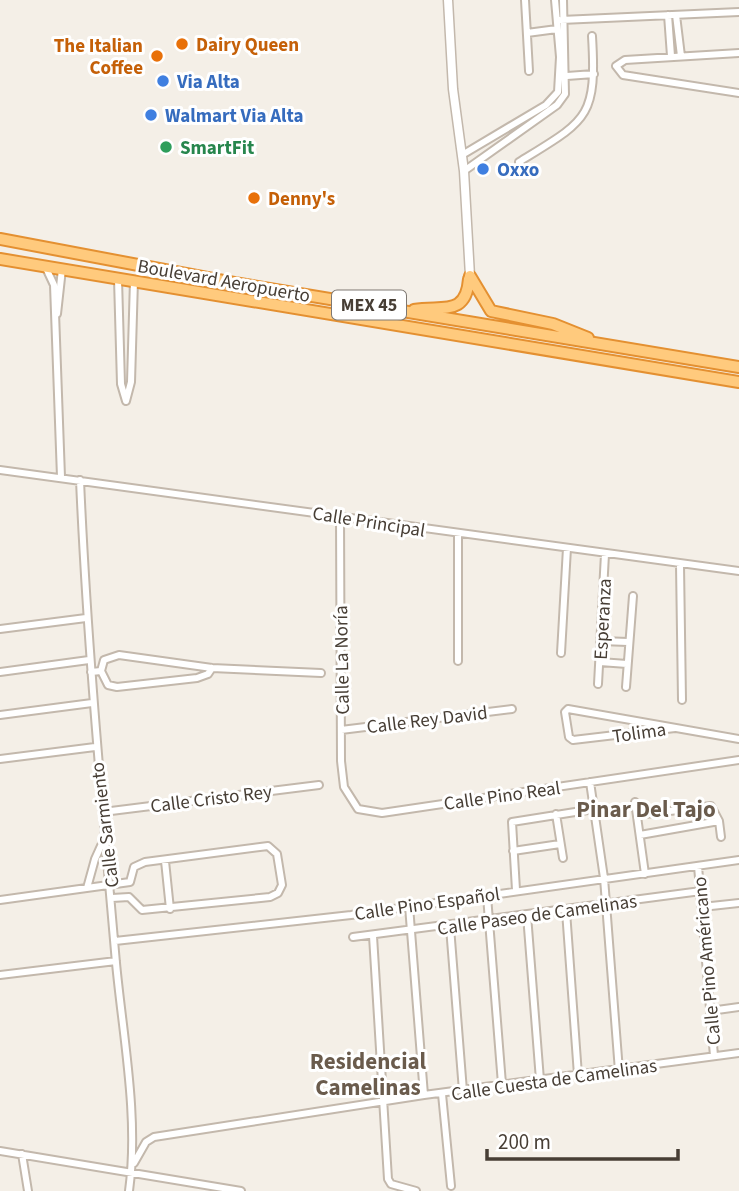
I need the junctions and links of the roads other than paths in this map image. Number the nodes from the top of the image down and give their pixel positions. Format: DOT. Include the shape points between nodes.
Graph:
graph roads {
  1 [pos="448,0"];
  2 [pos="525,0"];
  3 [pos="555,0"];
  4 [pos="563,0"];
  5 [pos="739,12"];
  6 [pos="668,15"];
  7 [pos="676,15"];
  8 [pos="560,20"];
  9 [pos="557,29"];
  10 [pos="527,33"];
  11 [pos="592,36"];
  12 [pos="739,52"];
  13 [pos="671,56"];
  14 [pos="681,56"];
  15 [pos="529,71"];
  16 [pos="594,74"];
  17 [pos="567,76"];
  18 [pos="739,93"];
  19 [pos="516,121"];
  20 [pos="521,129"];
  21 [pos="482,143"];
  22 [pos="488,154"];
  23 [pos="462,155"];
  24 [pos="519,162"];
  25 [pos="464,171"];
  26 [pos="0,239"];
  27 [pos="0,259"];
  28 [pos="45,266"];
  29 [pos="62,269"];
  30 [pos="470,276"];
  31 [pos="118,278"];
  32 [pos="134,281"];
  33 [pos="405,312"];
  34 [pos="56,326"];
  35 [pos="604,345"];
  36 [pos="739,367"];
  37 [pos="739,382"];
  38 [pos="0,470"];
  39 [pos="61,477"];
  40 [pos="80,480"];
  41 [pos="340,516"];
  42 [pos="458,534"];
  43 [pos="567,548"];
  44 [pos="605,554"];
  45 [pos="680,565"];
  46 [pos="739,571"];
  47 [pos="633,596"];
  48 [pos="86,618"];
  49 [pos="0,629"];
  50 [pos="601,641"];
  51 [pos="628,642"];
  52 [pos="561,653"];
  53 [pos="89,660"];
  54 [pos="458,661"];
  55 [pos="600,662"];
  56 [pos="627,664"];
  57 [pos="212,668"];
  58 [pos="101,671"];
  59 [pos="0,672"];
  60 [pos="90,672"];
  61 [pos="321,673"];
  62 [pos="598,684"];
  63 [pos="626,687"];
  64 [pos="682,700"];
  65 [pos="92,703"];
  66 [pos="512,709"];
  67 [pos="0,715"];
  68 [pos="676,728"];
  69 [pos="341,730"];
  70 [pos="739,739"];
  71 [pos="95,747"];
  72 [pos="0,759"];
  73 [pos="739,760"];
  74 [pos="590,782"];
  75 [pos="318,785"];
  76 [pos="352,802"];
  77 [pos="635,802"];
  78 [pos="594,809"];
  79 [pos="103,812"];
  80 [pos="556,814"];
  81 [pos="637,816"];
  82 [pos="719,821"];
  83 [pos="640,835"];
  84 [pos="106,836"];
  85 [pos="721,837"];
  86 [pos="560,844"];
  87 [pos="513,851"];
  88 [pos="562,858"];
  89 [pos="739,860"];
  90 [pos="165,862"];
  91 [pos="698,866"];
  92 [pos="645,874"];
  93 [pos="604,878"];
  94 [pos="111,885"];
  95 [pos="87,888"];
  96 [pos="516,890"];
  97 [pos="701,891"];
  98 [pos="487,896"];
  99 [pos="113,898"];
  100 [pos="0,900"];
  101 [pos="739,903"];
  102 [pos="604,904"];
  103 [pos="409,906"];
  104 [pos="702,907"];
  105 [pos="170,909"];
  106 [pos="566,911"];
  107 [pos="527,915"];
  108 [pos="488,920"];
  109 [pos="450,927"];
  110 [pos="410,931"];
  111 [pos="373,936"];
  112 [pos="353,937"];
  113 [pos="115,941"];
  114 [pos="116,961"];
  115 [pos="0,975"];
  116 [pos="739,1007"];
  117 [pos="710,1012"];
  118 [pos="739,1053"];
  119 [pos="714,1056"];
  120 [pos="619,1070"];
  121 [pos="578,1075"];
  122 [pos="540,1080"];
  123 [pos="502,1084"];
  124 [pos="463,1091"];
  125 [pos="442,1094"];
  126 [pos="424,1096"];
  127 [pos="385,1102"];
  128 [pos="0,1151"];
  129 [pos="22,1154"];
  130 [pos="132,1167"];
  131 [pos="451,1186"];
  132 [pos="28,1191"];
  133 [pos="129,1191"];
  134 [pos="241,1191"];
  135 [pos="416,1191"];
  1 -- 23 [label="street" via="449,50"];
  2 -- 10 [label="street"];
  3 -- 8 [label="street"];
  4 -- 8 [label="street"];
  5 -- 7 [label="street"];
  6 -- 7 [label="street"];
  6 -- 8 [label="street"];
  6 -- 13 [label="street"];
  7 -- 14 [label="street"];
  8 -- 9 [label="street"];
  8 -- 17 [label="street"];
  9 -- 10 [label="street"];
  9 -- 19 [label="street" via="558,92 546,105"];
  10 -- 15 [label="street"];
  11 -- 16 [label="street"];
  12 -- 14 [label="street"];
  13 -- 14 [label="street"];
  13 -- 18 [label="street" via="625,60 617,66 623,75"];
  16 -- 17 [label="street"];
  16 -- 24 [label="street" via="593,97 583,117"];
  17 -- 20 [label="street" via="562,100"];
  19 -- 20 [label="street"];
  19 -- 21 [label="street"];
  20 -- 22 [label="street"];
  21 -- 22 [label="street"];
  21 -- 23 [label="street"];
  22 -- 25 [label="street"];
  23 -- 25 [label="street"];
  25 -- 30 [label="street"];
  26 -- 33 [label="highway, Boulevard Aeropuerto / MEX 45"];
  27 -- 28 [label="highway, Boulevard Aeropuerto / MEX 45"];
  28 -- 29 [label="highway, Boulevard Aeropuerto / MEX 45"];
  28 -- 34 [label="street" via="53,280"];
  29 -- 31 [label="highway, Boulevard Aeropuerto / MEX 45"];
  29 -- 34 [label="street"];
  30 -- 33 [label="highway" via="467,293 458,305"];
  30 -- 35 [label="highway" via="491,311 553,324"];
  31 -- 32 [label="highway, Boulevard Aeropuerto / MEX 45"];
  31 -- 32 [label="street" via="121,390 126,401 131,382"];
  32 -- 37 [label="highway, Boulevard Aeropuerto / MEX 45"];
  33 -- 35 [label="highway, Boulevard Aeropuerto / MEX 45"];
  34 -- 39 [label="street"];
  35 -- 36 [label="highway, Boulevard Aeropuerto / MEX 45"];
  38 -- 39 [label="street, Calle Principal"];
  39 -- 40 [label="street, Calle Principal"];
  40 -- 41 [label="street, Calle Principal"];
  40 -- 48 [label="street, Calle Sarmiento"];
  41 -- 42 [label="street, Calle Principal"];
  41 -- 69 [label="street, Calle La Noría"];
  42 -- 43 [label="street, Calle Principal"];
  42 -- 54 [label="street"];
  43 -- 44 [label="street, Calle Principal"];
  43 -- 52 [label="street"];
  44 -- 45 [label="street, Calle Principal"];
  44 -- 50 [label="street, Esperanza"];
  45 -- 46 [label="street, Calle Principal"];
  45 -- 64 [label="street"];
  47 -- 51 [label="street"];
  48 -- 49 [label="street"];
  48 -- 53 [label="street, Calle Sarmiento"];
  50 -- 51 [label="street"];
  50 -- 55 [label="street, Esperanza"];
  51 -- 56 [label="street"];
  53 -- 59 [label="street"];
  53 -- 60 [label="street, Calle Sarmiento"];
  55 -- 56 [label="street"];
  55 -- 62 [label="street, Esperanza"];
  56 -- 63 [label="street"];
  57 -- 58 [label="street" via="118,655 104,660"];
  57 -- 58 [label="street" via="208,674 189,679 117,687 108,685"];
  57 -- 61 [label="street"];
  58 -- 60 [label="street"];
  60 -- 65 [label="street, Calle Sarmiento"];
  65 -- 67 [label="street"];
  65 -- 71 [label="street, Calle Sarmiento"];
  66 -- 69 [label="street, Calle Rey David"];
  68 -- 68 [label="street, Tolima" via="568,709 565,712 573,740"];
  68 -- 70 [label="street"];
  69 -- 76 [label="street, Calle La Noría" via="344,787"];
  71 -- 72 [label="street"];
  71 -- 79 [label="street, Calle Sarmiento"];
  73 -- 74 [label="street, Calle Pino Real"];
  74 -- 76 [label="street, Calle Pino Real" via="382,813 370,813"];
  74 -- 78 [label="street"];
  75 -- 79 [label="street, Calle Cristo Rey"];
  77 -- 81 [label="street"];
  78 -- 80 [label="street"];
  78 -- 93 [label="street"];
  79 -- 84 [label="street, Calle Sarmiento"];
  80 -- 86 [label="street"];
  80 -- 87 [label="street" via="514,820"];
  81 -- 82 [label="street" via="708,806"];
  81 -- 83 [label="street"];
  82 -- 83 [label="street"];
  82 -- 85 [label="street"];
  83 -- 92 [label="street"];
  84 -- 94 [label="street, Calle Sarmiento"];
  84 -- 95 [label="street"];
  86 -- 87 [label="street"];
  86 -- 88 [label="street"];
  87 -- 96 [label="street"];
  89 -- 91 [label="street, Calle Pino Español"];
  90 -- 94 [label="street" via="139,864 130,882"];
  90 -- 105 [label="street"];
  90 -- 105 [label="street" via="268,846 277,854 282,885 270,897"];
  91 -- 92 [label="street, Calle Pino Español"];
  91 -- 97 [label="street, Calle Pino Américano"];
  92 -- 93 [label="street, Calle Pino Español"];
  93 -- 96 [label="street, Calle Pino Español"];
  93 -- 102 [label="street"];
  94 -- 95 [label="street"];
  94 -- 99 [label="street, Calle Sarmiento"];
  95 -- 100 [label="street"];
  96 -- 98 [label="street, Calle Pino Español"];
  97 -- 102 [label="street, Calle Paseo de Camelinas"];
  97 -- 104 [label="street, Calle Pino Américano"];
  98 -- 103 [label="street, Calle Pino Español"];
  98 -- 108 [label="street"];
  99 -- 105 [label="street" via="129,897 142,910"];
  99 -- 113 [label="street, Calle Sarmiento"];
  101 -- 104 [label="street"];
  102 -- 106 [label="street, Calle Paseo de Camelinas"];
  102 -- 120 [label="street"];
  103 -- 110 [label="street"];
  103 -- 113 [label="street, Calle Pino Español"];
  104 -- 117 [label="street, Calle Pino Américano"];
  106 -- 107 [label="street, Calle Paseo de Camelinas"];
  106 -- 121 [label="street"];
  107 -- 108 [label="street, Calle Paseo de Camelinas"];
  107 -- 122 [label="street"];
  108 -- 109 [label="street, Calle Paseo de Camelinas"];
  108 -- 123 [label="street"];
  109 -- 110 [label="street, Calle Paseo de Camelinas"];
  109 -- 124 [label="street"];
  110 -- 111 [label="street, Calle Paseo de Camelinas"];
  110 -- 126 [label="street"];
  111 -- 112 [label="street, Calle Paseo de Camelinas"];
  111 -- 127 [label="street"];
  113 -- 114 [label="street, Calle Sarmiento"];
  114 -- 115 [label="street"];
  114 -- 130 [label="street, Calle Sarmiento"];
  116 -- 117 [label="street"];
  117 -- 119 [label="street, Calle Pino Américano"];
  118 -- 119 [label="street, Calle Cuesta de Camelinas"];
  119 -- 120 [label="street, Calle Cuesta de Camelinas"];
  120 -- 121 [label="street, Calle Cuesta de Camelinas"];
  121 -- 122 [label="street, Calle Cuesta de Camelinas"];
  122 -- 123 [label="street, Calle Cuesta de Camelinas"];
  123 -- 124 [label="street, Calle Cuesta de Camelinas"];
  124 -- 125 [label="street, Calle Cuesta de Camelinas"];
  125 -- 126 [label="street, Calle Cuesta de Camelinas"];
  125 -- 131 [label="street"];
  126 -- 127 [label="street, Calle Cuesta de Camelinas"];
  127 -- 130 [label="street, Calle Cuesta de Camelinas" via="154,1137"];
  127 -- 135 [label="street" via="388,1181"];
  128 -- 129 [label="street"];
  129 -- 130 [label="street"];
  129 -- 132 [label="street"];
  130 -- 133 [label="street, Calle Sarmiento"];
  130 -- 134 [label="street"];
}
